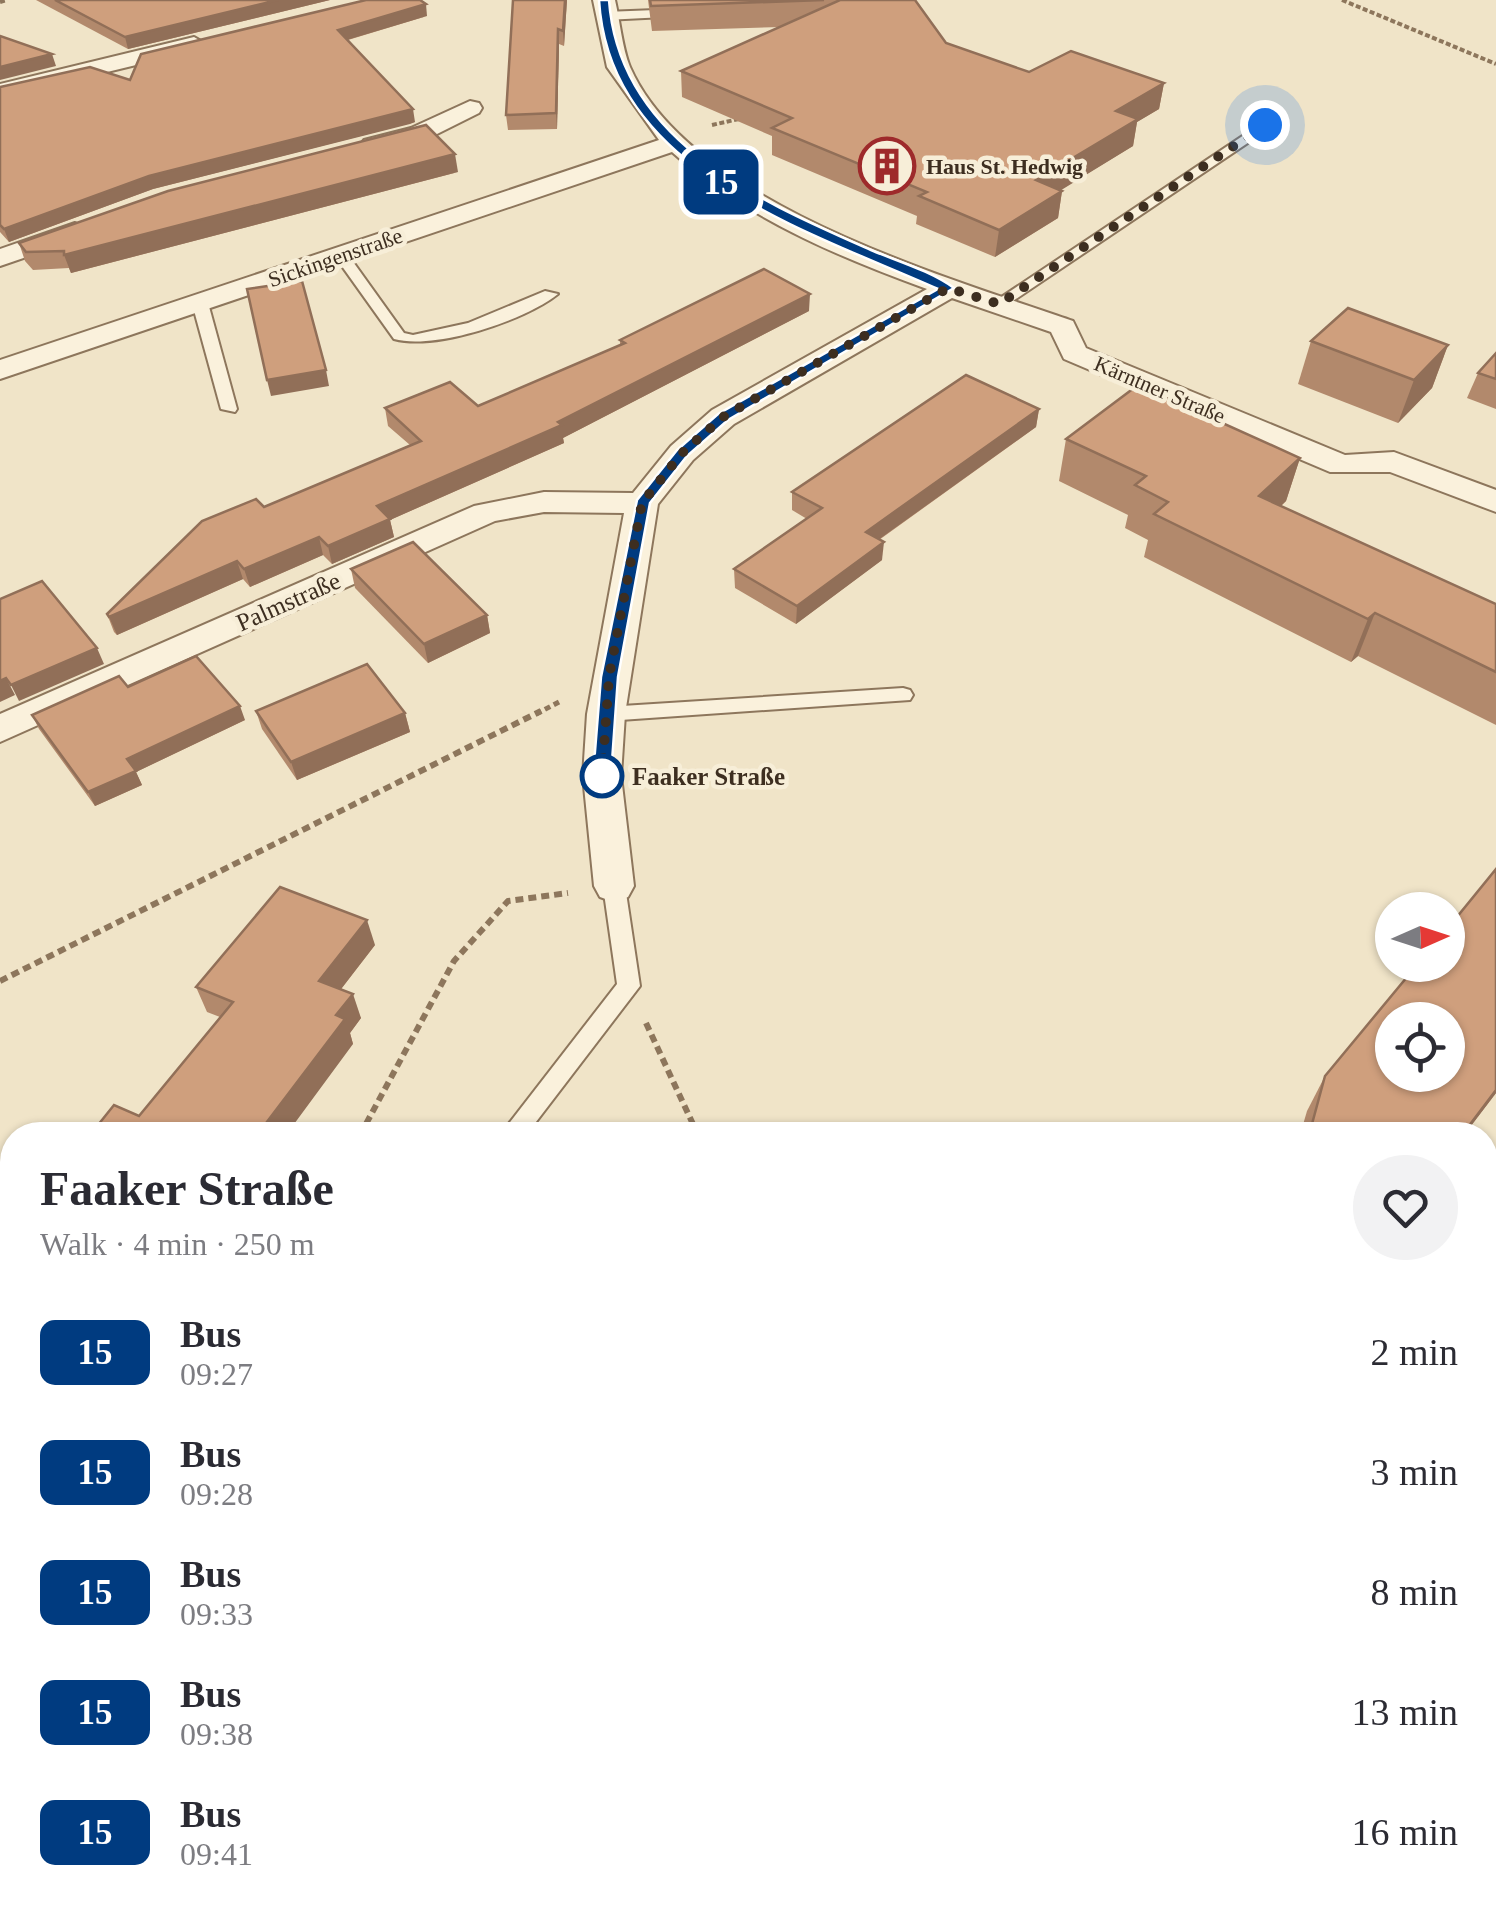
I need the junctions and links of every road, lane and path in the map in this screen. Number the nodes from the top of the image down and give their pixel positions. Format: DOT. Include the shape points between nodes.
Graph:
graph roads {
  1 [pos="7,0"];
  2 [pos="1342,0"];
  3 [pos="0,2"];
  4 [pos="604,8"];
  5 [pos="696,12"];
  6 [pos="224,37"];
  7 [pos="1496,64"];
  8 [pos="0,90"];
  9 [pos="470,108"];
  10 [pos="754,113"];
  11 [pos="1265,125"];
  12 [pos="666,138"];
  13 [pos="347,152"];
  14 [pos="109,219"];
  15 [pos="341,255"];
  16 [pos="0,258"];
  17 [pos="948,288"];
  18 [pos="550,294"];
  19 [pos="200,302"];
  20 [pos="999,304"];
  21 [pos="0,370"];
  22 [pos="229,409"];
  23 [pos="1496,502"];
  24 [pos="642,503"];
  25 [pos="609,677"];
  26 [pos="903,694"];
  27 [pos="606,714"];
  28 [pos="0,729"];
  29 [pos="614,886"];
  30 [pos="0,981"];
  31 [pos="629,986"];
  32 [pos="367,1122"];
  33 [pos="522,1122"];
  34 [pos="692,1122"];
  1 -- 3 [label="path"];
  2 -- 7 [label="path"];
  4 -- 5 [label="lane"];
  4 -- 12 [label="street, Kärntner Straße" via="626,80"];
  6 -- 8 [label="street"];
  9 -- 13 [label="street" via="420,132"];
  10 -- 12 [label="path"];
  11 -- 20 [label="lane"];
  12 -- 15 [label="street, Sickingenstraße"];
  12 -- 17 [label="street, Kärntner Straße" via="758,204"];
  14 -- 16 [label="street"];
  15 -- 18 [label="lane" via="410,342 445,336"];
  15 -- 19 [label="street, Sickingenstraße"];
  17 -- 20 [label="street, Kärntner Straße"];
  17 -- 24 [label="street" via="723,417 682,453"];
  19 -- 21 [label="street, Sickingenstraße"];
  19 -- 22 [label="lane"];
  20 -- 23 [label="street, Kärntner Straße" via="1063,327 1074,353 1341,465 1394,462"];
  24 -- 25 [label="street"];
  24 -- 28 [label="street, Palmstraße" via="544,502 486,513"];
  25 -- 27 [label="street"];
  25 -- 30 [label="path"];
  26 -- 27 [label="lane"];
  27 -- 29 [label="street" via="602,776"];
  29 -- 31 [label="lane"];
  29 -- 32 [label="path" via="508,901 454,961"];
  31 -- 33 [label="lane"];
  31 -- 34 [label="path"];
}
